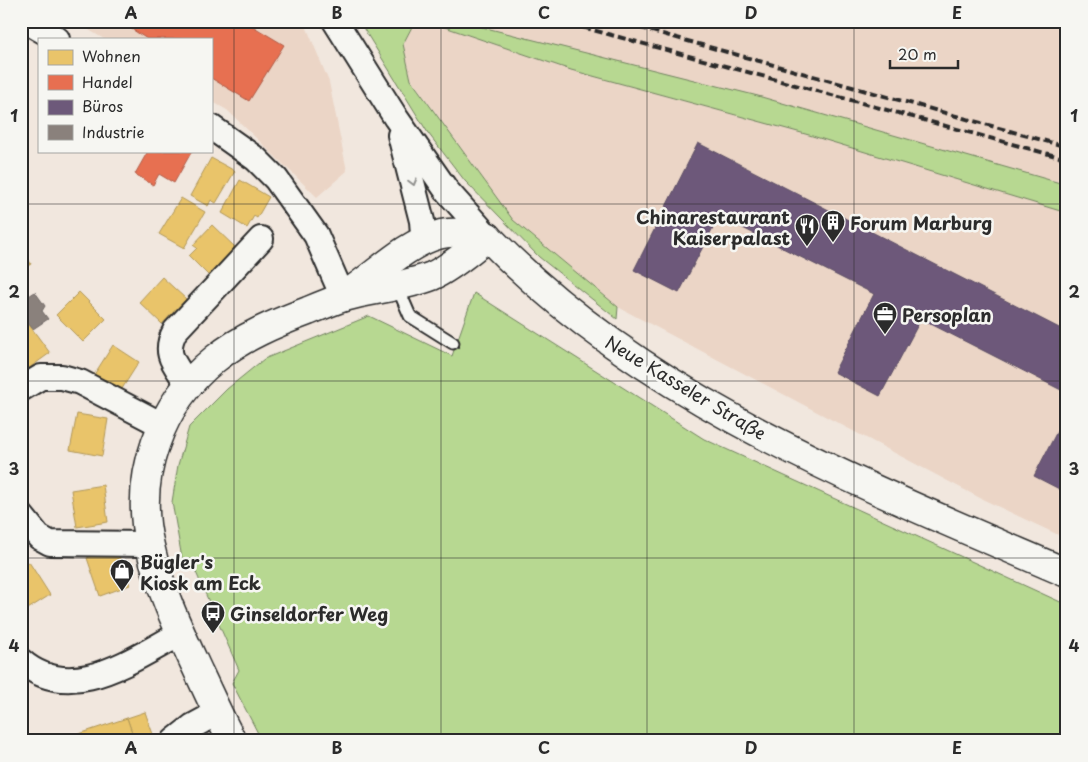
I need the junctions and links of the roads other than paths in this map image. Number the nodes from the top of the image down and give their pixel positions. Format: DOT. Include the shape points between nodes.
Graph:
graph roads {
  1 [pos="26,21"];
  2 [pos="335,21"];
  3 [pos="55,38"];
  4 [pos="396,118"];
  5 [pos="212,127"];
  6 [pos="488,237"];
  7 [pos="261,239"];
  8 [pos="420,242"];
  9 [pos="396,285"];
  10 [pos="343,297"];
  11 [pos="453,343"];
  12 [pos="189,386"];
  13 [pos="21,389"];
  14 [pos="162,425"];
  15 [pos="21,515"];
  16 [pos="149,544"];
  17 [pos="1067,573"];
  18 [pos="180,634"];
  19 [pos="21,661"];
  20 [pos="217,712"];
  21 [pos="174,741"];
  22 [pos="232,741"];
  1 -- 3 [label="street"];
  2 -- 4 [label="street, Neue Kasseler Straße"];
  4 -- 6 [label="street, Neue Kasseler Straße" via="448,191"];
  4 -- 8 [label="street, one-way" via="419,204 423,234"];
  5 -- 10 [label="street" via="256,159 276,179 316,235"];
  6 -- 8 [label="main road" via="438,234"];
  6 -- 9 [label="main road" via="444,270"];
  6 -- 17 [label="main road, Neue Kasseler Straße" via="559,304 664,378 834,471"];
  7 -- 12 [label="street" via="175,331 169,343 169,353"];
  8 -- 10 [label="main road"];
  9 -- 10 [label="main road"];
  9 -- 11 [label="lane" via="410,316"];
  10 -- 12 [label="main road" via="246,338 215,360"];
  12 -- 14 [label="main road"];
  13 -- 14 [label="street" via="41,377 62,377 80,382"];
  14 -- 16 [label="main road" via="146,478"];
  15 -- 16 [label="street" via="39,537 50,543"];
  16 -- 18 [label="main road"];
  18 -- 19 [label="street" via="113,668 74,680 42,676"];
  18 -- 20 [label="main road"];
  20 -- 21 [label="street"];
  20 -- 22 [label="main road"];
}
